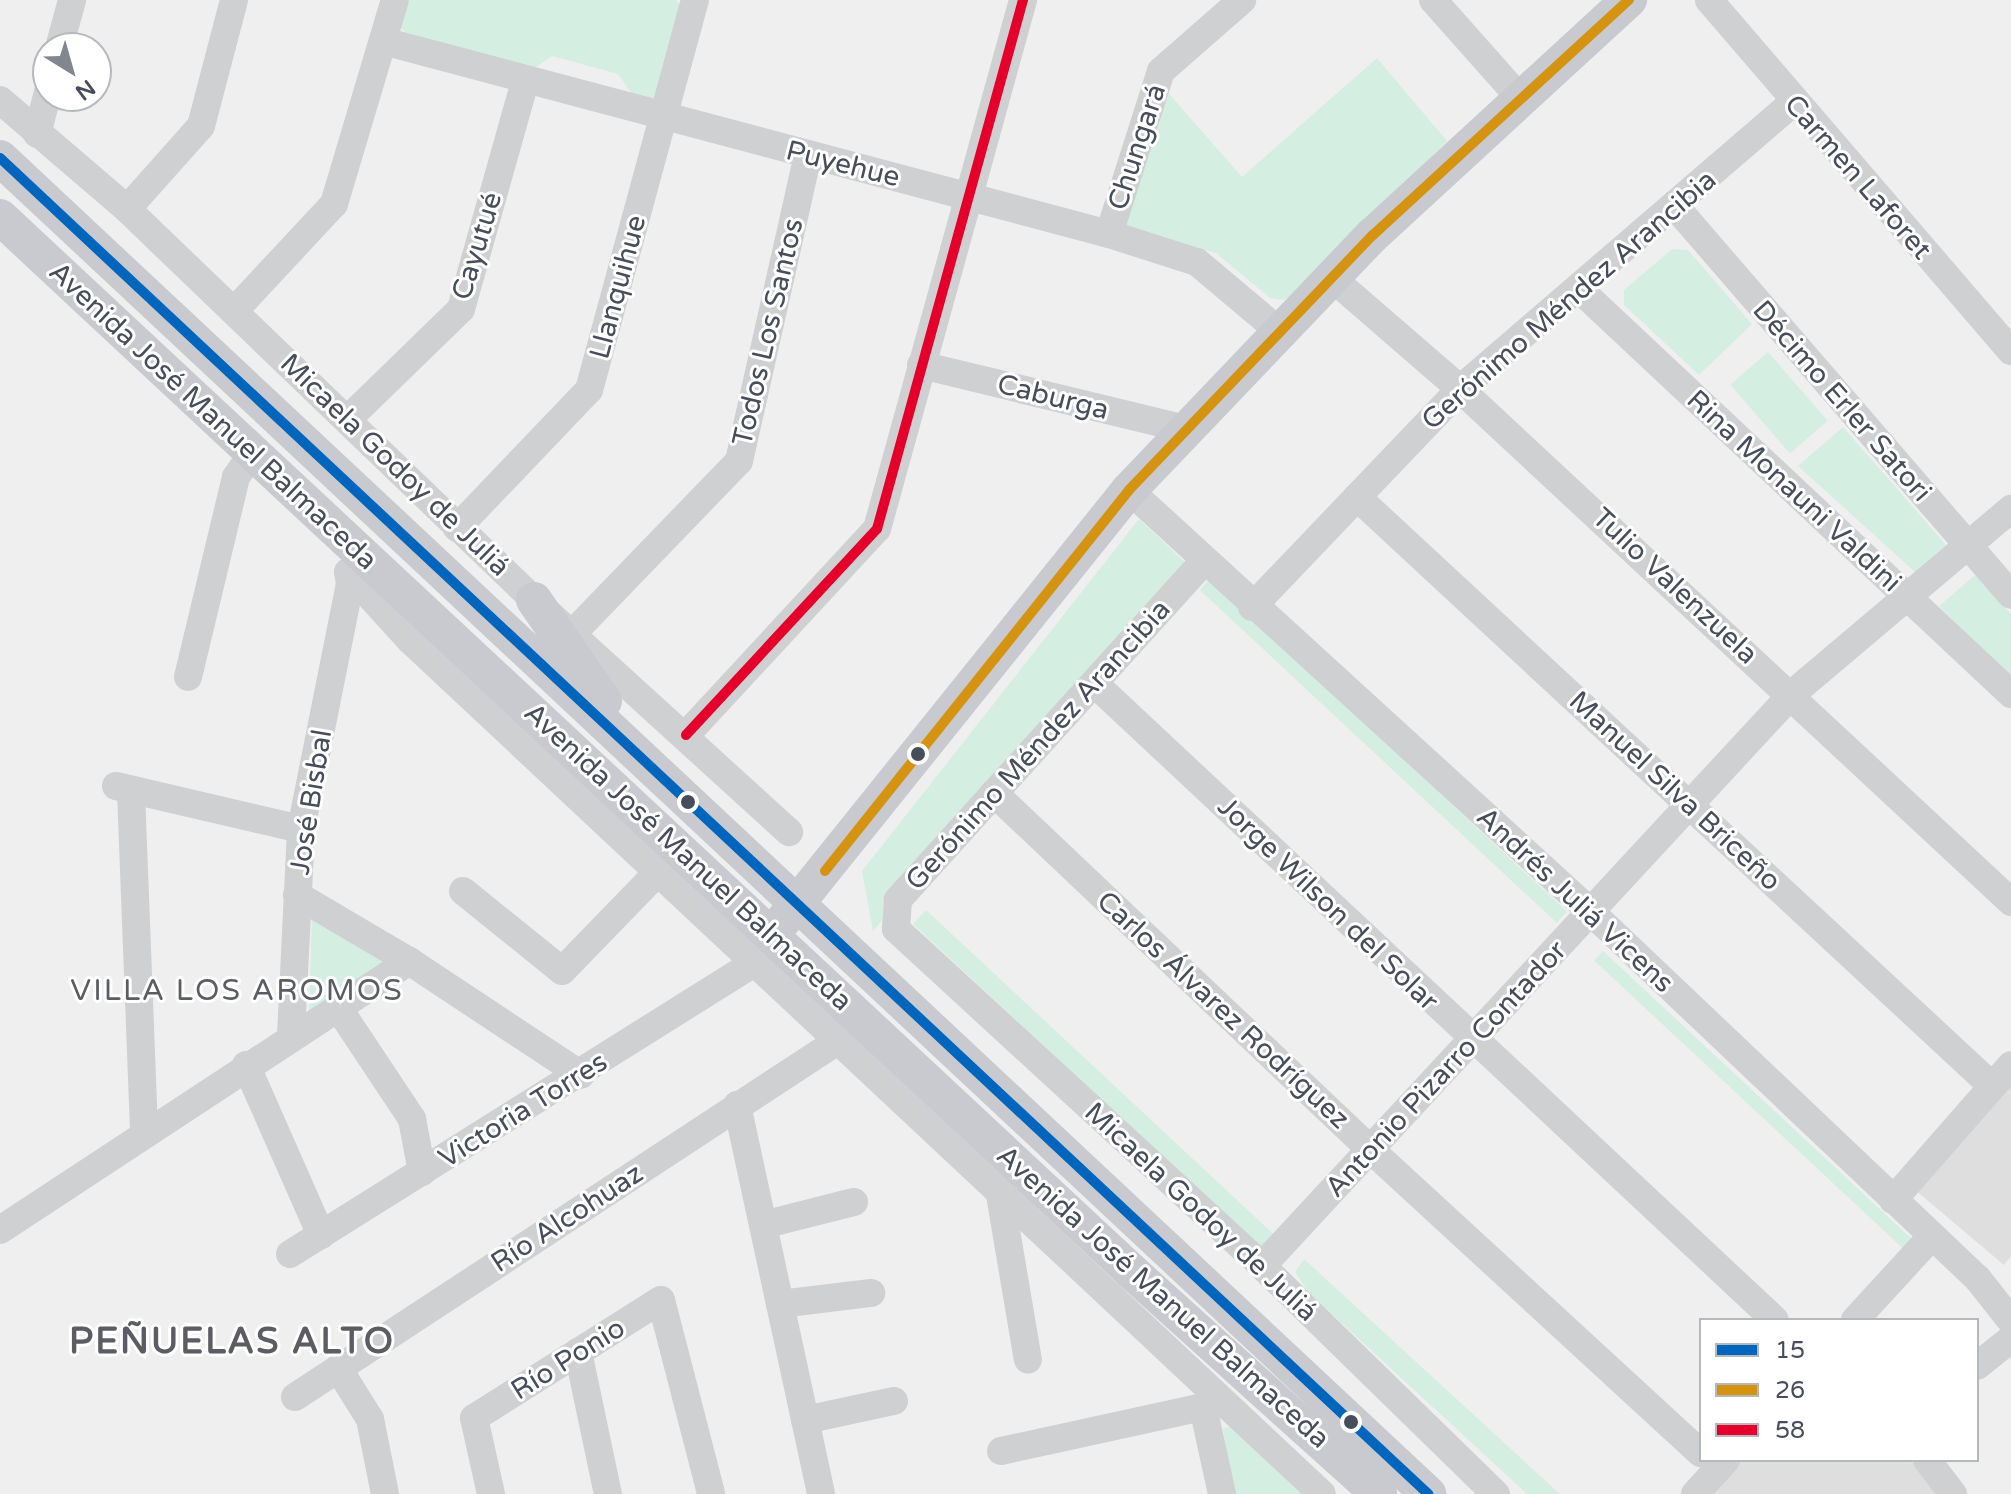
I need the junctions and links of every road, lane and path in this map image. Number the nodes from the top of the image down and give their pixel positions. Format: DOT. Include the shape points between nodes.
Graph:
graph roads {
  1 [pos="72,0"];
  2 [pos="234,0"];
  3 [pos="395,0"];
  4 [pos="695,0"];
  5 [pos="1023,0"];
  6 [pos="1242,0"];
  7 [pos="1433,0"];
  8 [pos="1629,0"];
  9 [pos="1709,0"];
  10 [pos="63,32"];
  11 [pos="383,41"];
  12 [pos="525,81"];
  13 [pos="1520,98"];
  14 [pos="0,100"];
  15 [pos="1793,103"];
  16 [pos="43,112"];
  17 [pos="664,119"];
  18 [pos="37,134"];
  19 [pos="808,155"];
  20 [pos="1,158"];
  21 [pos="967,195"];
  22 [pos="1674,205"];
  23 [pos="127,209"];
  24 [pos="0,217"];
  25 [pos="1109,234"];
  26 [pos="1332,278"];
  27 [pos="1578,288"];
  28 [pos="235,310"];
  29 [pos="1280,332"];
  30 [pos="2011,351"];
  31 [pos="921,365"];
  32 [pos="1460,389"];
  33 [pos="349,418"];
  34 [pos="1186,429"];
  35 [pos="252,453"];
  36 [pos="1129,490"];
  37 [pos="1357,497"];
  38 [pos="2011,509"];
  39 [pos="457,528"];
  40 [pos="1967,546"];
  41 [pos="1204,561"];
  42 [pos="354,564"];
  43 [pos="466,593"];
  44 [pos="2011,595"];
  45 [pos="1907,597"];
  46 [pos="534,600"];
  47 [pos="1252,607"];
  48 [pos="572,634"];
  49 [pos="188,677"];
  50 [pos="1094,683"];
  51 [pos="1792,694"];
  52 [pos="2011,694"];
  53 [pos="686,735"];
  54 [pos="628,744"];
  55 [pos="994,793"];
  56 [pos="1690,805"];
  57 [pos="301,829"];
  58 [pos="789,832"];
  59 [pos="659,871"];
  60 [pos="463,891"];
  61 [pos="297,895"];
  62 [pos="2011,902"];
  63 [pos="797,906"];
  64 [pos="1592,913"];
  65 [pos="901,936"];
  66 [pos="762,948"];
  67 [pos="409,961"];
  68 [pos="337,1006"];
  69 [pos="291,1035"];
  70 [pos="839,1040"];
  71 [pos="1472,1041"];
  72 [pos="246,1065"];
  73 [pos="2011,1065"];
  74 [pos="581,1075"];
  75 [pos="1991,1085"];
  76 [pos="737,1105"];
  77 [pos="144,1133"];
  78 [pos="1371,1150"];
  79 [pos="422,1172"];
  80 [pos="999,1189"];
  81 [pos="1893,1200"];
  82 [pos="854,1202"];
  83 [pos="763,1225"];
  84 [pos="0,1230"];
  85 [pos="321,1235"];
  86 [pos="1932,1236"];
  87 [pos="290,1254"];
  88 [pos="1262,1266"];
  89 [pos="871,1293"];
  90 [pos="780,1304"];
  91 [pos="1773,1318"];
  92 [pos="1857,1318"];
  93 [pos="2011,1321"];
  94 [pos="2011,1339"];
  95 [pos="578,1352"];
  96 [pos="1028,1360"];
  97 [pos="1979,1364"];
  98 [pos="338,1368"];
  99 [pos="295,1397"];
  100 [pos="894,1401"];
  101 [pos="1215,1405"];
  102 [pos="805,1420"];
  103 [pos="1699,1446"];
  104 [pos="1001,1451"];
  105 [pos="1713,1462"];
  106 [pos="1929,1462"];
  107 [pos="385,1494"];
  108 [pos="491,1494"];
  109 [pos="608,1494"];
  110 [pos="711,1494"];
  111 [pos="821,1494"];
  112 [pos="1222,1494"];
  113 [pos="1322,1494"];
  114 [pos="1379,1494"];
  115 [pos="1428,1494"];
  116 [pos="1496,1494"];
  117 [pos="1695,1494"];
  118 [pos="1953,1494"];
  1 -- 10 [label="street"];
  2 -- 23 [label="street" via="201,126"];
  3 -- 11 [label="street"];
  4 -- 17 [label="street, Llanquihue"];
  5 -- 21 [label="street"];
  6 -- 25 [label="street, Chungará" via="1161,71"];
  7 -- 13 [label="street"];
  8 -- 13 [label="main road"];
  9 -- 15 [label="street, Carmen Laforet"];
  11 -- 12 [label="street, Puyehue"];
  11 -- 28 [label="street" via="334,204"];
  12 -- 17 [label="street, Puyehue"];
  12 -- 33 [label="street, Cayutué" via="461,309"];
  13 -- 26 [label="main road"];
  14 -- 18 [label="street, Micaela Godoy de Juliá"];
  15 -- 22 [label="street, Gerónimo Méndez Arancibia"];
  15 -- 30 [label="street, Carmen Laforet"];
  16 -- 18 [label="street"];
  17 -- 19 [label="street, Puyehue"];
  17 -- 39 [label="street, Llanquihue" via="589,390"];
  18 -- 23 [label="street, Micaela Godoy de Juliá"];
  19 -- 21 [label="street, Puyehue"];
  19 -- 48 [label="street, Todos Los Santos" via="739,461"];
  20 -- 43 [label="main road, Avenida José Manuel Balmaceda"];
  21 -- 25 [label="street, Puyehue"];
  21 -- 31 [label="street"];
  22 -- 27 [label="street, Gerónimo Méndez Arancibia"];
  22 -- 40 [label="street, Décimo Erler Satori"];
  23 -- 28 [label="street, Micaela Godoy de Juliá"];
  24 -- 35 [label="main road, Avenida José Manuel Balmaceda"];
  25 -- 29 [label="street, Puyehue" via="1197,262"];
  26 -- 29 [label="main road"];
  26 -- 32 [label="street, Tulio Valenzuela"];
  27 -- 32 [label="street, Gerónimo Méndez Arancibia"];
  27 -- 45 [label="street, Rina Monauni Valdini"];
  28 -- 33 [label="street, Micaela Godoy de Juliá"];
  29 -- 34 [label="main road"];
  31 -- 34 [label="street, Caburga"];
  31 -- 53 [label="street" via="877,529"];
  32 -- 37 [label="street, Gerónimo Méndez Arancibia"];
  32 -- 51 [label="street, Tulio Valenzuela"];
  33 -- 39 [label="street, Micaela Godoy de Juliá"];
  34 -- 36 [label="main road"];
  35 -- 42 [label="main road, Avenida José Manuel Balmaceda"];
  35 -- 49 [label="street" via="236,477"];
  36 -- 41 [label="street, Andrés Juliá Vicens"];
  36 -- 63 [label="main road"];
  37 -- 47 [label="street, Gerónimo Méndez Arancibia"];
  37 -- 56 [label="street, Manuel Silva Briceño"];
  38 -- 40 [label="street, Antonio Pizarro Contador"];
  39 -- 46 [label="street, Micaela Godoy de Juliá"];
  40 -- 44 [label="street, Décimo Erler Satori"];
  40 -- 45 [label="street, Antonio Pizarro Contador"];
  41 -- 47 [label="street, Andrés Juliá Vicens"];
  41 -- 50 [label="street, Gerónimo Méndez Arancibia"];
  42 -- 43 [label="main road" via="378,547 395,550"];
  42 -- 57 [label="street, José Bisbal"];
  42 -- 59 [label="street" via="410,640"];
  42 -- 66 [label="main road, Avenida José Manuel Balmaceda" via="419,604"];
  43 -- 54 [label="main road, Avenida José Manuel Balmaceda"];
  45 -- 51 [label="street, Antonio Pizarro Contador"];
  45 -- 52 [label="street, Rina Monauni Valdini"];
  46 -- 48 [label="street, Micaela Godoy de Juliá"];
  46 -- 54 [label="main road" via="616,717"];
  47 -- 64 [label="street, Andrés Juliá Vicens"];
  48 -- 53 [label="street, Micaela Godoy de Juliá"];
  50 -- 55 [label="street, Gerónimo Méndez Arancibia"];
  50 -- 71 [label="street, Jorge Wilson del Solar"];
  51 -- 56 [label="street, Antonio Pizarro Contador"];
  51 -- 62 [label="street, Tulio Valenzuela"];
  53 -- 58 [label="street, Micaela Godoy de Juliá"];
  54 -- 63 [label="main road, Avenida José Manuel Balmaceda"];
  55 -- 65 [label="street, Gerónimo Méndez Arancibia" via="898,900 894,920"];
  55 -- 78 [label="street, Carlos Álvarez Rodríguez"];
  56 -- 64 [label="street, Antonio Pizarro Contador"];
  56 -- 75 [label="street, Manuel Silva Briceño"];
  57 -- 61 [label="street, José Bisbal"];
  57 -- 77 [label="street" via="123,789"];
  59 -- 60 [label="street" via="562,971"];
  59 -- 66 [label="street"];
  61 -- 67 [label="street"];
  61 -- 69 [label="street, José Bisbal"];
  63 -- 66 [label="main road"];
  63 -- 115 [label="main road, Avenida José Manuel Balmaceda"];
  64 -- 71 [label="street, Antonio Pizarro Contador"];
  64 -- 81 [label="street, Andrés Juliá Vicens"];
  65 -- 88 [label="street, Micaela Godoy de Juliá"];
  66 -- 70 [label="street"];
  66 -- 74 [label="street, Victoria Torres"];
  66 -- 114 [label="main road, Avenida José Manuel Balmaceda"];
  67 -- 68 [label="street"];
  67 -- 74 [label="street"];
  68 -- 69 [label="street"];
  68 -- 79 [label="street" via="412,1119"];
  69 -- 72 [label="street"];
  70 -- 76 [label="street, Río Alcohuaz"];
  70 -- 80 [label="street"];
  71 -- 78 [label="street, Antonio Pizarro Contador"];
  71 -- 91 [label="street, Jorge Wilson del Solar"];
  72 -- 77 [label="street"];
  72 -- 85 [label="street" via="300,1177"];
  73 -- 75 [label="street"];
  74 -- 79 [label="street, Victoria Torres"];
  75 -- 81 [label="street"];
  76 -- 83 [label="street"];
  76 -- 98 [label="street, Río Alcohuaz"];
  77 -- 84 [label="street"];
  78 -- 88 [label="street, Antonio Pizarro Contador"];
  78 -- 103 [label="street, Carlos Álvarez Rodríguez"];
  79 -- 85 [label="street, Victoria Torres"];
  80 -- 96 [label="street"];
  80 -- 101 [label="street"];
  81 -- 86 [label="street, Andrés Juliá Vicens"];
  82 -- 83 [label="street"];
  83 -- 90 [label="street"];
  85 -- 87 [label="street, Victoria Torres"];
  86 -- 92 [label="street"];
  86 -- 93 [label="street, Andrés Juliá Vicens" via="1978,1279"];
  88 -- 116 [label="street, Micaela Godoy de Juliá"];
  89 -- 90 [label="street"];
  90 -- 102 [label="street"];
  94 -- 97 [label="street"];
  95 -- 108 [label="street, Río Ponio" via="474,1418"];
  95 -- 109 [label="street"];
  95 -- 110 [label="street, Río Ponio" via="661,1300"];
  98 -- 99 [label="street, Río Alcohuaz"];
  98 -- 107 [label="street" via="370,1419"];
  100 -- 102 [label="street"];
  101 -- 104 [label="street"];
  101 -- 112 [label="street"];
  101 -- 113 [label="street"];
  102 -- 111 [label="street"];
  105 -- 117 [label="street"];
  106 -- 118 [label="street"];
}
